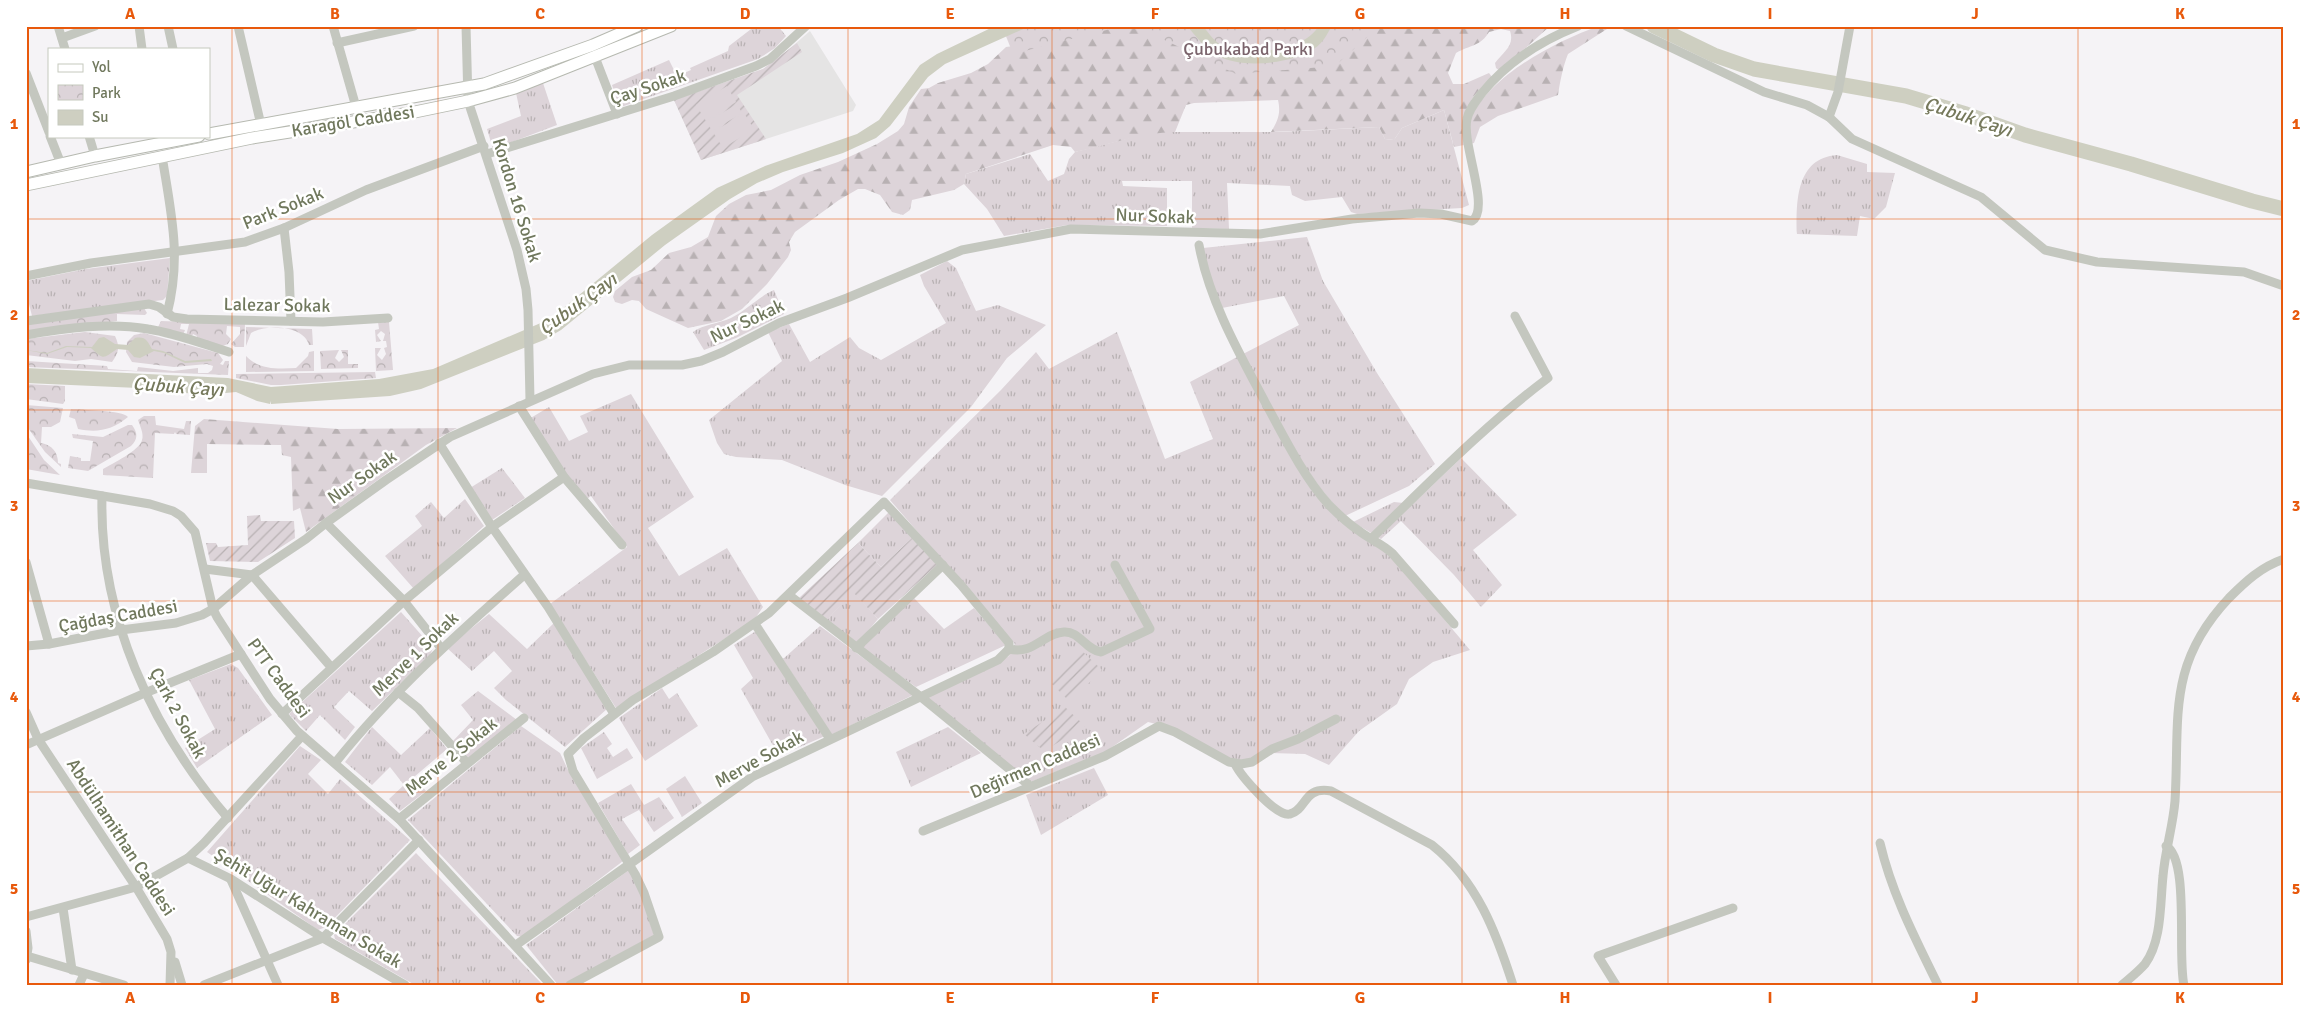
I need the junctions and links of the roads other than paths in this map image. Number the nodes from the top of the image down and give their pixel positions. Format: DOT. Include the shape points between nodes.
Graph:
graph roads {
  1 [pos="58,26"];
  2 [pos="139,26"];
  3 [pos="168,26"];
  4 [pos="238,26"];
  5 [pos="333,26"];
  6 [pos="414,26"];
  7 [pos="466,26"];
  8 [pos="637,26"];
  9 [pos="671,26"];
  10 [pos="806,26"];
  11 [pos="1578,26"];
  12 [pos="1626,26"];
  13 [pos="1850,26"];
  14 [pos="92,27"];
  15 [pos="62,38"];
  16 [pos="337,43"];
  17 [pos="64,48"];
  18 [pos="142,48"];
  19 [pos="173,48"];
  20 [pos="595,58"];
  21 [pos="26,74"];
  22 [pos="467,88"];
  23 [pos="468,101"];
  24 [pos="356,107"];
  25 [pos="617,114"];
  26 [pos="1829,117"];
  27 [pos="261,125"];
  28 [pos="48,129"];
  29 [pos="210,134"];
  30 [pos="51,138"];
  31 [pos="90,138"];
  32 [pos="180,138"];
  33 [pos="155,140"];
  34 [pos="485,150"];
  35 [pos="95,156"];
  36 [pos="162,156"];
  37 [pos="61,164"];
  38 [pos="26,172"];
  39 [pos="26,185"];
  40 [pos="284,228"];
  41 [pos="1199,245"];
  42 [pos="176,252"];
  43 [pos="26,276"];
  44 [pos="2284,286"];
  45 [pos="167,314"];
  46 [pos="1515,316"];
  47 [pos="388,318"];
  48 [pos="26,321"];
  49 [pos="291,322"];
  50 [pos="26,336"];
  51 [pos="229,352"];
  52 [pos="530,400"];
  53 [pos="519,406"];
  54 [pos="439,443"];
  55 [pos="564,477"];
  56 [pos="26,482"];
  57 [pos="102,496"];
  58 [pos="326,523"];
  59 [pos="492,527"];
  60 [pos="1372,538"];
  61 [pos="622,546"];
  62 [pos="2284,559"];
  63 [pos="26,562"];
  64 [pos="943,565"];
  65 [pos="1115,565"];
  66 [pos="205,568"];
  67 [pos="252,575"];
  68 [pos="524,575"];
  69 [pos="789,595"];
  70 [pos="404,601"];
  71 [pos="213,609"];
  72 [pos="755,624"];
  73 [pos="1454,624"];
  74 [pos="121,630"];
  75 [pos="49,644"];
  76 [pos="26,646"];
  77 [pos="441,648"];
  78 [pos="856,648"];
  79 [pos="1009,649"];
  80 [pos="241,654"];
  81 [pos="331,667"];
  82 [pos="398,692"];
  83 [pos="144,693"];
  84 [pos="921,697"];
  85 [pos="26,712"];
  86 [pos="282,714"];
  87 [pos="614,714"];
  88 [pos="524,718"];
  89 [pos="1336,719"];
  90 [pos="302,736"];
  91 [pos="38,739"];
  92 [pos="830,739"];
  93 [pos="26,745"];
  94 [pos="467,763"];
  95 [pos="335,764"];
  96 [pos="1235,764"];
  97 [pos="1030,786"];
  98 [pos="228,818"];
  99 [pos="400,819"];
  100 [pos="923,831"];
  101 [pos="419,840"];
  102 [pos="1880,843"];
  103 [pos="2166,846"];
  104 [pos="188,858"];
  105 [pos="629,863"];
  106 [pos="231,879"];
  107 [pos="136,887"];
  108 [pos="63,908"];
  109 [pos="1733,908"];
  110 [pos="26,918"];
  111 [pos="27,937"];
  112 [pos="323,938"];
  113 [pos="516,944"];
  114 [pos="171,952"];
  115 [pos="27,958"];
  116 [pos="267,961"];
  117 [pos="72,970"];
  118 [pos="84,974"];
  119 [pos="79,985"];
  120 [pos="124,985"];
  121 [pos="170,985"];
  122 [pos="182,985"];
  123 [pos="204,985"];
  124 [pos="278,985"];
  125 [pos="406,985"];
  126 [pos="551,985"];
  127 [pos="570,985"];
  128 [pos="1513,985"];
  129 [pos="1616,985"];
  130 [pos="1938,985"];
  131 [pos="2122,985"];
  132 [pos="2184,985"];
  1 -- 15 [label="street"];
  2 -- 18 [label="street"];
  3 -- 19 [label="street"];
  4 -- 27 [label="street"];
  5 -- 16 [label="street"];
  6 -- 16 [label="street"];
  7 -- 22 [label="street, Kordon 16 Sokak"];
  8 -- 22 [label="main road" via="511,75"];
  9 -- 20 [label="main road, Karagöl Caddesi"];
  10 -- 25 [label="street, Çay Sokak" via="764,62"];
  11 -- 52 [label="street, Nur Sokak" via="1556,34 1521,54 1491,82 1469,111 1466,143 1479,199 1476,219 1468,221 1419,212 1260,234 1071,229 995,242 953,254 779,323 701,361 612,368"];
  12 -- 26 [label="street" via="1775,97 1799,101"];
  13 -- 26 [label="street" via="1838,92"];
  14 -- 15 [label="street"];
  15 -- 17 [label="street"];
  16 -- 24 [label="street"];
  20 -- 23 [label="main road, Karagöl Caddesi" via="515,88"];
  20 -- 25 [label="street"];
  21 -- 28 [label="street"];
  22 -- 23 [label="street, Kordon 16 Sokak"];
  22 -- 24 [label="main road"];
  23 -- 34 [label="street, Kordon 16 Sokak"];
  23 -- 36 [label="main road, Karagöl Caddesi"];
  24 -- 27 [label="main road"];
  25 -- 34 [label="street, Çay Sokak"];
  26 -- 44 [label="street" via="1852,139 1981,197 2045,250 2097,262 2244,272"];
  27 -- 29 [label="main road"];
  30 -- 37 [label="street"];
  31 -- 35 [label="street"];
  32 -- 33 [label="main road"];
  33 -- 35 [label="main road"];
  34 -- 40 [label="street, Park Sokak" via="366,190"];
  34 -- 52 [label="street, Kordon 16 Sokak" via="517,250 528,310"];
  35 -- 37 [label="main road"];
  36 -- 39 [label="main road, Karagöl Caddesi"];
  36 -- 42 [label="street"];
  37 -- 38 [label="main road"];
  40 -- 42 [label="street, Park Sokak" via="245,242"];
  40 -- 49 [label="street"];
  41 -- 60 [label="street" via="1216,301 1282,434 1328,504 1358,531"];
  42 -- 43 [label="street, Park Sokak"];
  42 -- 45 [label="street"];
  45 -- 48 [label="street, Lalezar Sokak" via="149,304"];
  45 -- 49 [label="street, Lalezar Sokak" via="188,319"];
  46 -- 60 [label="street" via="1548,378 1479,435"];
  47 -- 49 [label="street, Lalezar Sokak" via="354,322"];
  50 -- 51 [label="street" via="95,327 136,327"];
  52 -- 53 [label="street, Nur Sokak"];
  53 -- 54 [label="street, Nur Sokak"];
  53 -- 55 [label="street"];
  54 -- 58 [label="street, Nur Sokak"];
  54 -- 59 [label="street"];
  55 -- 59 [label="street"];
  55 -- 61 [label="street"];
  56 -- 57 [label="street, PTT Caddesi"];
  57 -- 66 [label="street, PTT Caddesi" via="163,507 181,516 195,532"];
  57 -- 74 [label="street, Çark 2 Sokak" via="102,542"];
  58 -- 67 [label="street, Nur Sokak"];
  58 -- 70 [label="street"];
  59 -- 68 [label="street"];
  59 -- 70 [label="street"];
  60 -- 73 [label="street" via="1392,553"];
  62 -- 103 [label="street" via="2251,576 2212,617 2190,656 2177,710 2174,805"];
  63 -- 75 [label="street"];
  64 -- 69 [label="street" via="884,502"];
  64 -- 78 [label="street"];
  64 -- 79 [label="street" via="1009,643"];
  65 -- 79 [label="street" via="1150,628 1105,651 1093,650 1076,635 1064,632 1023,651"];
  66 -- 67 [label="street"];
  66 -- 71 [label="street, PTT Caddesi"];
  67 -- 71 [label="street, Nur Sokak"];
  67 -- 81 [label="street"];
  68 -- 77 [label="street, Merve 1 Sokak"];
  68 -- 87 [label="street" via="548,607"];
  69 -- 72 [label="street"];
  69 -- 78 [label="street"];
  70 -- 77 [label="street"];
  70 -- 81 [label="street"];
  71 -- 74 [label="street, Çağdaş Caddesi" via="176,623"];
  71 -- 80 [label="street, PTT Caddesi"];
  72 -- 87 [label="street"];
  72 -- 92 [label="street"];
  74 -- 75 [label="street, Çağdaş Caddesi"];
  74 -- 83 [label="street, Çark 2 Sokak"];
  75 -- 76 [label="street, Çağdaş Caddesi"];
  77 -- 82 [label="street, Merve 1 Sokak"];
  78 -- 84 [label="street"];
  79 -- 84 [label="street, Merve Sokak" via="998,660"];
  80 -- 83 [label="street"];
  80 -- 86 [label="street, PTT Caddesi"];
  81 -- 86 [label="street"];
  82 -- 94 [label="street" via="418,708"];
  82 -- 95 [label="street, Merve 1 Sokak"];
  83 -- 91 [label="street"];
  83 -- 98 [label="street, Çark 2 Sokak" via="188,769"];
  84 -- 92 [label="street, Merve Sokak"];
  84 -- 97 [label="street"];
  85 -- 91 [label="street, Abdülhamithan Caddesi"];
  86 -- 90 [label="street, PTT Caddesi"];
  87 -- 105 [label="street" via="568,754 573,771"];
  88 -- 94 [label="street, Merve 2 Sokak"];
  89 -- 96 [label="street" via="1252,762"];
  90 -- 95 [label="street, PTT Caddesi"];
  90 -- 98 [label="street"];
  91 -- 93 [label="street"];
  91 -- 107 [label="street, Abdülhamithan Caddesi"];
  92 -- 105 [label="street, Merve Sokak" via="752,777"];
  94 -- 99 [label="street, Merve 2 Sokak"];
  95 -- 99 [label="street, PTT Caddesi"];
  96 -- 97 [label="street, Değirmen Caddesi" via="1159,726 1105,756"];
  96 -- 128 [label="street" via="1281,814 1294,812 1316,792 1331,792 1432,845 1461,872 1476,895 1496,933"];
  97 -- 100 [label="street, Değirmen Caddesi"];
  98 -- 104 [label="street"];
  99 -- 101 [label="street, PTT Caddesi"];
  101 -- 112 [label="street"];
  101 -- 113 [label="street, PTT Caddesi"];
  102 -- 130 [label="street" via="1894,892"];
  103 -- 131 [label="street" via="2154,945 2145,964"];
  103 -- 132 [label="street" via="2174,853 2177,862"];
  104 -- 106 [label="street, Şehit Uğur Kahraman Sokak"];
  104 -- 107 [label="street, Şehit Uğur Kahraman Sokak"];
  105 -- 113 [label="street, Merve Sokak"];
  105 -- 127 [label="street" via="644,892 659,937"];
  106 -- 112 [label="street, Şehit Uğur Kahraman Sokak"];
  106 -- 116 [label="street"];
  107 -- 108 [label="street, Şehit Uğur Kahraman Sokak"];
  107 -- 114 [label="street, Abdülhamithan Caddesi"];
  108 -- 110 [label="street, Şehit Uğur Kahraman Sokak"];
  108 -- 117 [label="street"];
  109 -- 129 [label="street" via="1598,956"];
  111 -- 115 [label="street"];
  112 -- 116 [label="street"];
  112 -- 125 [label="street, Şehit Uğur Kahraman Sokak"];
  113 -- 126 [label="street, PTT Caddesi"];
  114 -- 121 [label="street, Abdülhamithan Caddesi"];
  114 -- 122 [label="street"];
  115 -- 117 [label="street"];
  116 -- 123 [label="street"];
  116 -- 124 [label="street"];
  117 -- 118 [label="street"];
  118 -- 119 [label="street"];
  118 -- 120 [label="street"];
}
